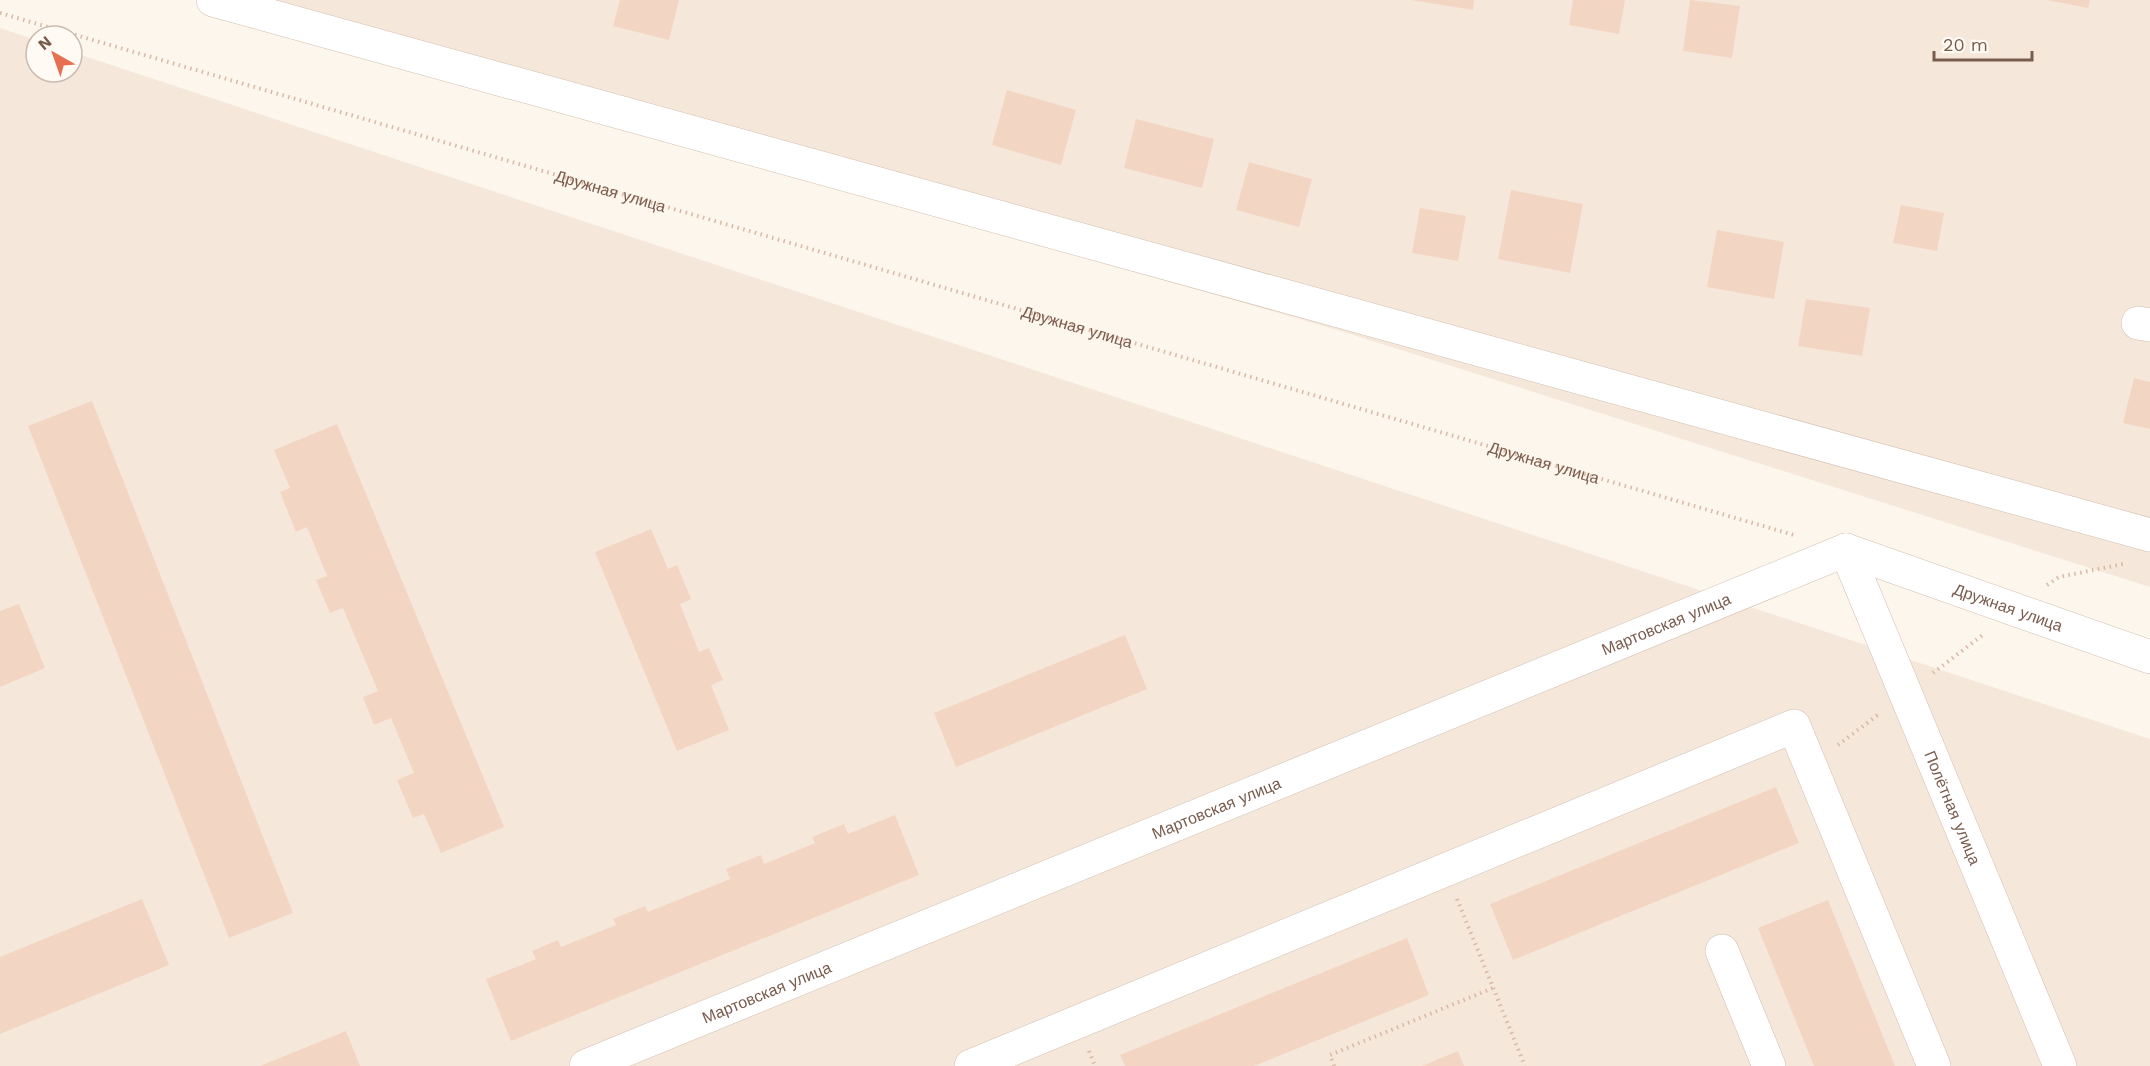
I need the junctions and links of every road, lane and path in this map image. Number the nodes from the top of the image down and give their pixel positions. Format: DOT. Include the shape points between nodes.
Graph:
graph roads {
  1 [pos="213,0"];
  2 [pos="0,13"];
  3 [pos="2140,546"];
  4 [pos="1846,550"];
  5 [pos="2016,609"];
  6 [pos="2150,657"];
  7 [pos="1906,694"];
  8 [pos="1811,766"];
  9 [pos="1445,870"];
  10 [pos="1722,951"];
  11 [pos="1493,988"];
  12 [pos="586,1066"];
  13 [pos="971,1066"];
  14 [pos="1334,1066"];
  15 [pos="1525,1066"];
  16 [pos="1769,1066"];
  17 [pos="1934,1066"];
  18 [pos="2061,1066"];
  1 -- 3 [label="street"];
  2 -- 4 [label="path, Дружная улица"];
  3 -- 5 [label="path" via="2124,564 2059,577"];
  4 -- 5 [label="street, Дружная улица"];
  4 -- 7 [label="street, Полётная улица"];
  4 -- 12 [label="street, Мартовская улица"];
  5 -- 6 [label="street, Дружная улица"];
  5 -- 7 [label="path"];
  7 -- 8 [label="path"];
  7 -- 18 [label="street, Полётная улица"];
  8 -- 9 [label="street" via="1794,726"];
  8 -- 17 [label="street"];
  9 -- 11 [label="path"];
  9 -- 13 [label="street"];
  10 -- 16 [label="street"];
  11 -- 14 [label="path" via="1330,1055"];
  11 -- 15 [label="path"];
}
